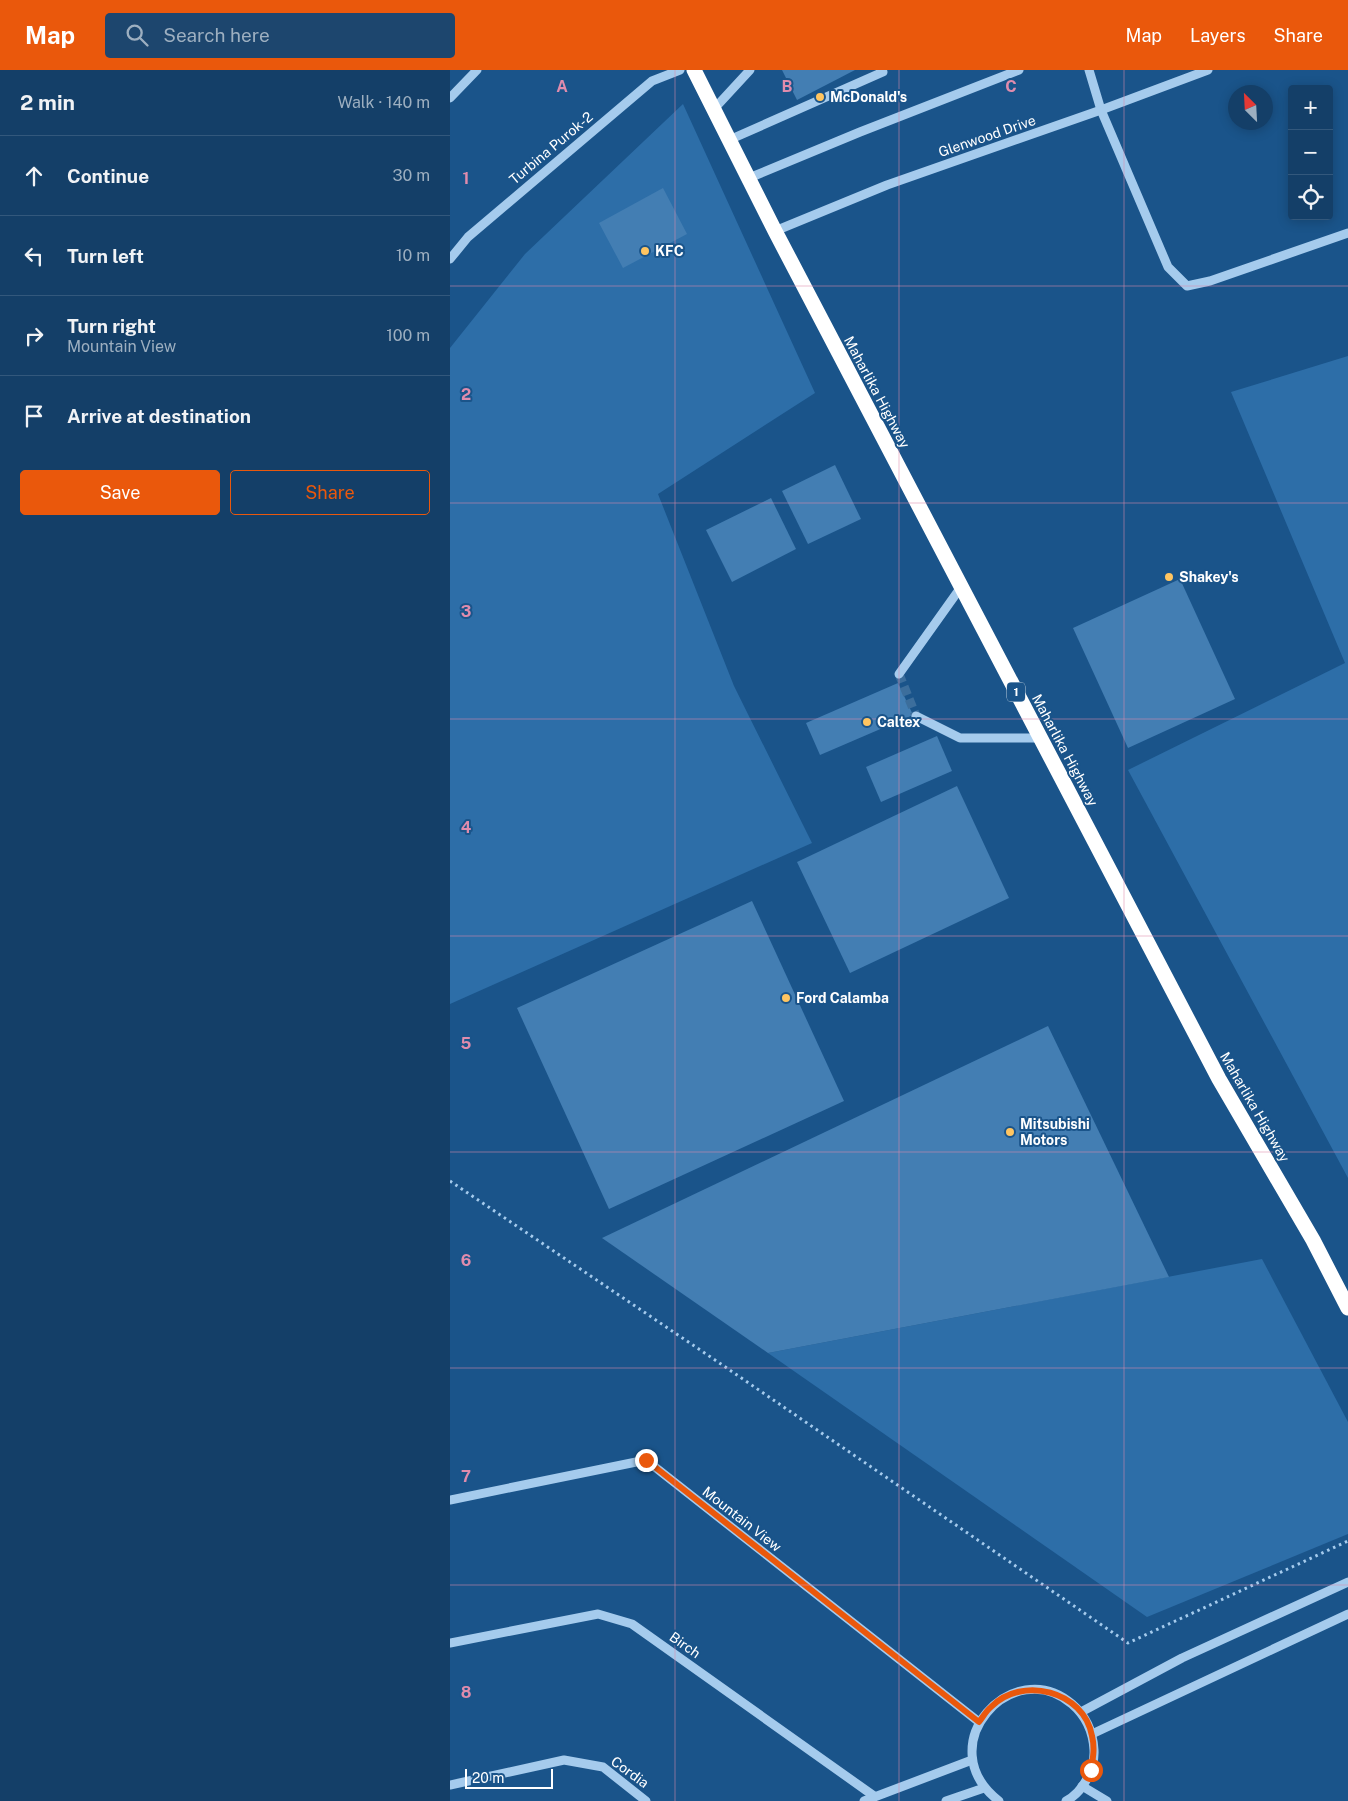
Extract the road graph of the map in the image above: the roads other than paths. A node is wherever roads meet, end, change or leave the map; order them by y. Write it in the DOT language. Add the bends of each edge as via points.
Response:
graph roads {
  1 [pos="477,70"];
  2 [pos="680,70"];
  3 [pos="694,70"];
  4 [pos="750,70"];
  5 [pos="882,70"];
  6 [pos="1019,70"];
  7 [pos="1089,70"];
  8 [pos="1208,70"];
  9 [pos="450,98"];
  10 [pos="714,109"];
  11 [pos="1102,110"];
  12 [pos="730,140"];
  13 [pos="748,178"];
  14 [pos="775,231"];
  15 [pos="1348,233"];
  16 [pos="450,259"];
  17 [pos="960,587"];
  18 [pos="899,674"];
  19 [pos="916,716"];
  20 [pos="1040,738"];
  21 [pos="1348,1308"];
  22 [pos="450,1500"];
  23 [pos="1348,1582"];
  24 [pos="1348,1614"];
  25 [pos="450,1643"];
  26 [pos="1081,1712"];
  27 [pos="979,1722"];
  28 [pos="1092,1734"];
  29 [pos="972,1760"];
  30 [pos="450,1785"];
  31 [pos="1082,1786"];
  32 [pos="984,1788"];
  33 [pos="874,1796"];
  34 [pos="646,1801"];
  35 [pos="864,1801"];
  36 [pos="946,1801"];
  37 [pos="1000,1801"];
  38 [pos="1066,1801"];
  39 [pos="1108,1801"];
  1 -- 9 [label="street"];
  2 -- 16 [label="street, Turbina Purok-2" via="652,82 468,237"];
  3 -- 10 [label="highway, Maharlika Highway / 1"];
  4 -- 10 [label="street"];
  5 -- 12 [label="street"];
  6 -- 13 [label="street"];
  7 -- 11 [label="street"];
  8 -- 11 [label="street, Glenwood Drive"];
  10 -- 12 [label="highway, Maharlika Highway / 1"];
  11 -- 14 [label="street, Glenwood Drive" via="887,185"];
  11 -- 15 [label="street" via="1168,268 1187,286"];
  12 -- 13 [label="highway, Maharlika Highway / 1"];
  13 -- 14 [label="highway, Maharlika Highway / 1"];
  14 -- 17 [label="highway, Maharlika Highway / 1"];
  17 -- 18 [label="street"];
  17 -- 20 [label="highway, Maharlika Highway / 1"];
  19 -- 20 [label="street" via="960,738"];
  20 -- 21 [label="highway, Maharlika Highway / 1" via="1219,1079 1313,1240"];
  22 -- 27 [label="street, Mountain View" via="646,1460"];
  23 -- 26 [label="street" via="1182,1658"];
  24 -- 28 [label="street"];
  25 -- 33 [label="street, Birch" via="598,1614 632,1624"];
  26 -- 27 [label="street" via="1066,1698 1047,1691 1027,1690 1008,1695 991,1706"];
  26 -- 28 [label="street"];
  27 -- 29 [label="street" via="973,1740"];
  28 -- 31 [label="street" via="1091,1770"];
  29 -- 32 [label="street"];
  29 -- 33 [label="street"];
  30 -- 34 [label="street, Cordia" via="564,1760 603,1767"];
  31 -- 38 [label="street"];
  31 -- 39 [label="street"];
  32 -- 36 [label="street"];
  32 -- 37 [label="street"];
  33 -- 35 [label="street"];
}
